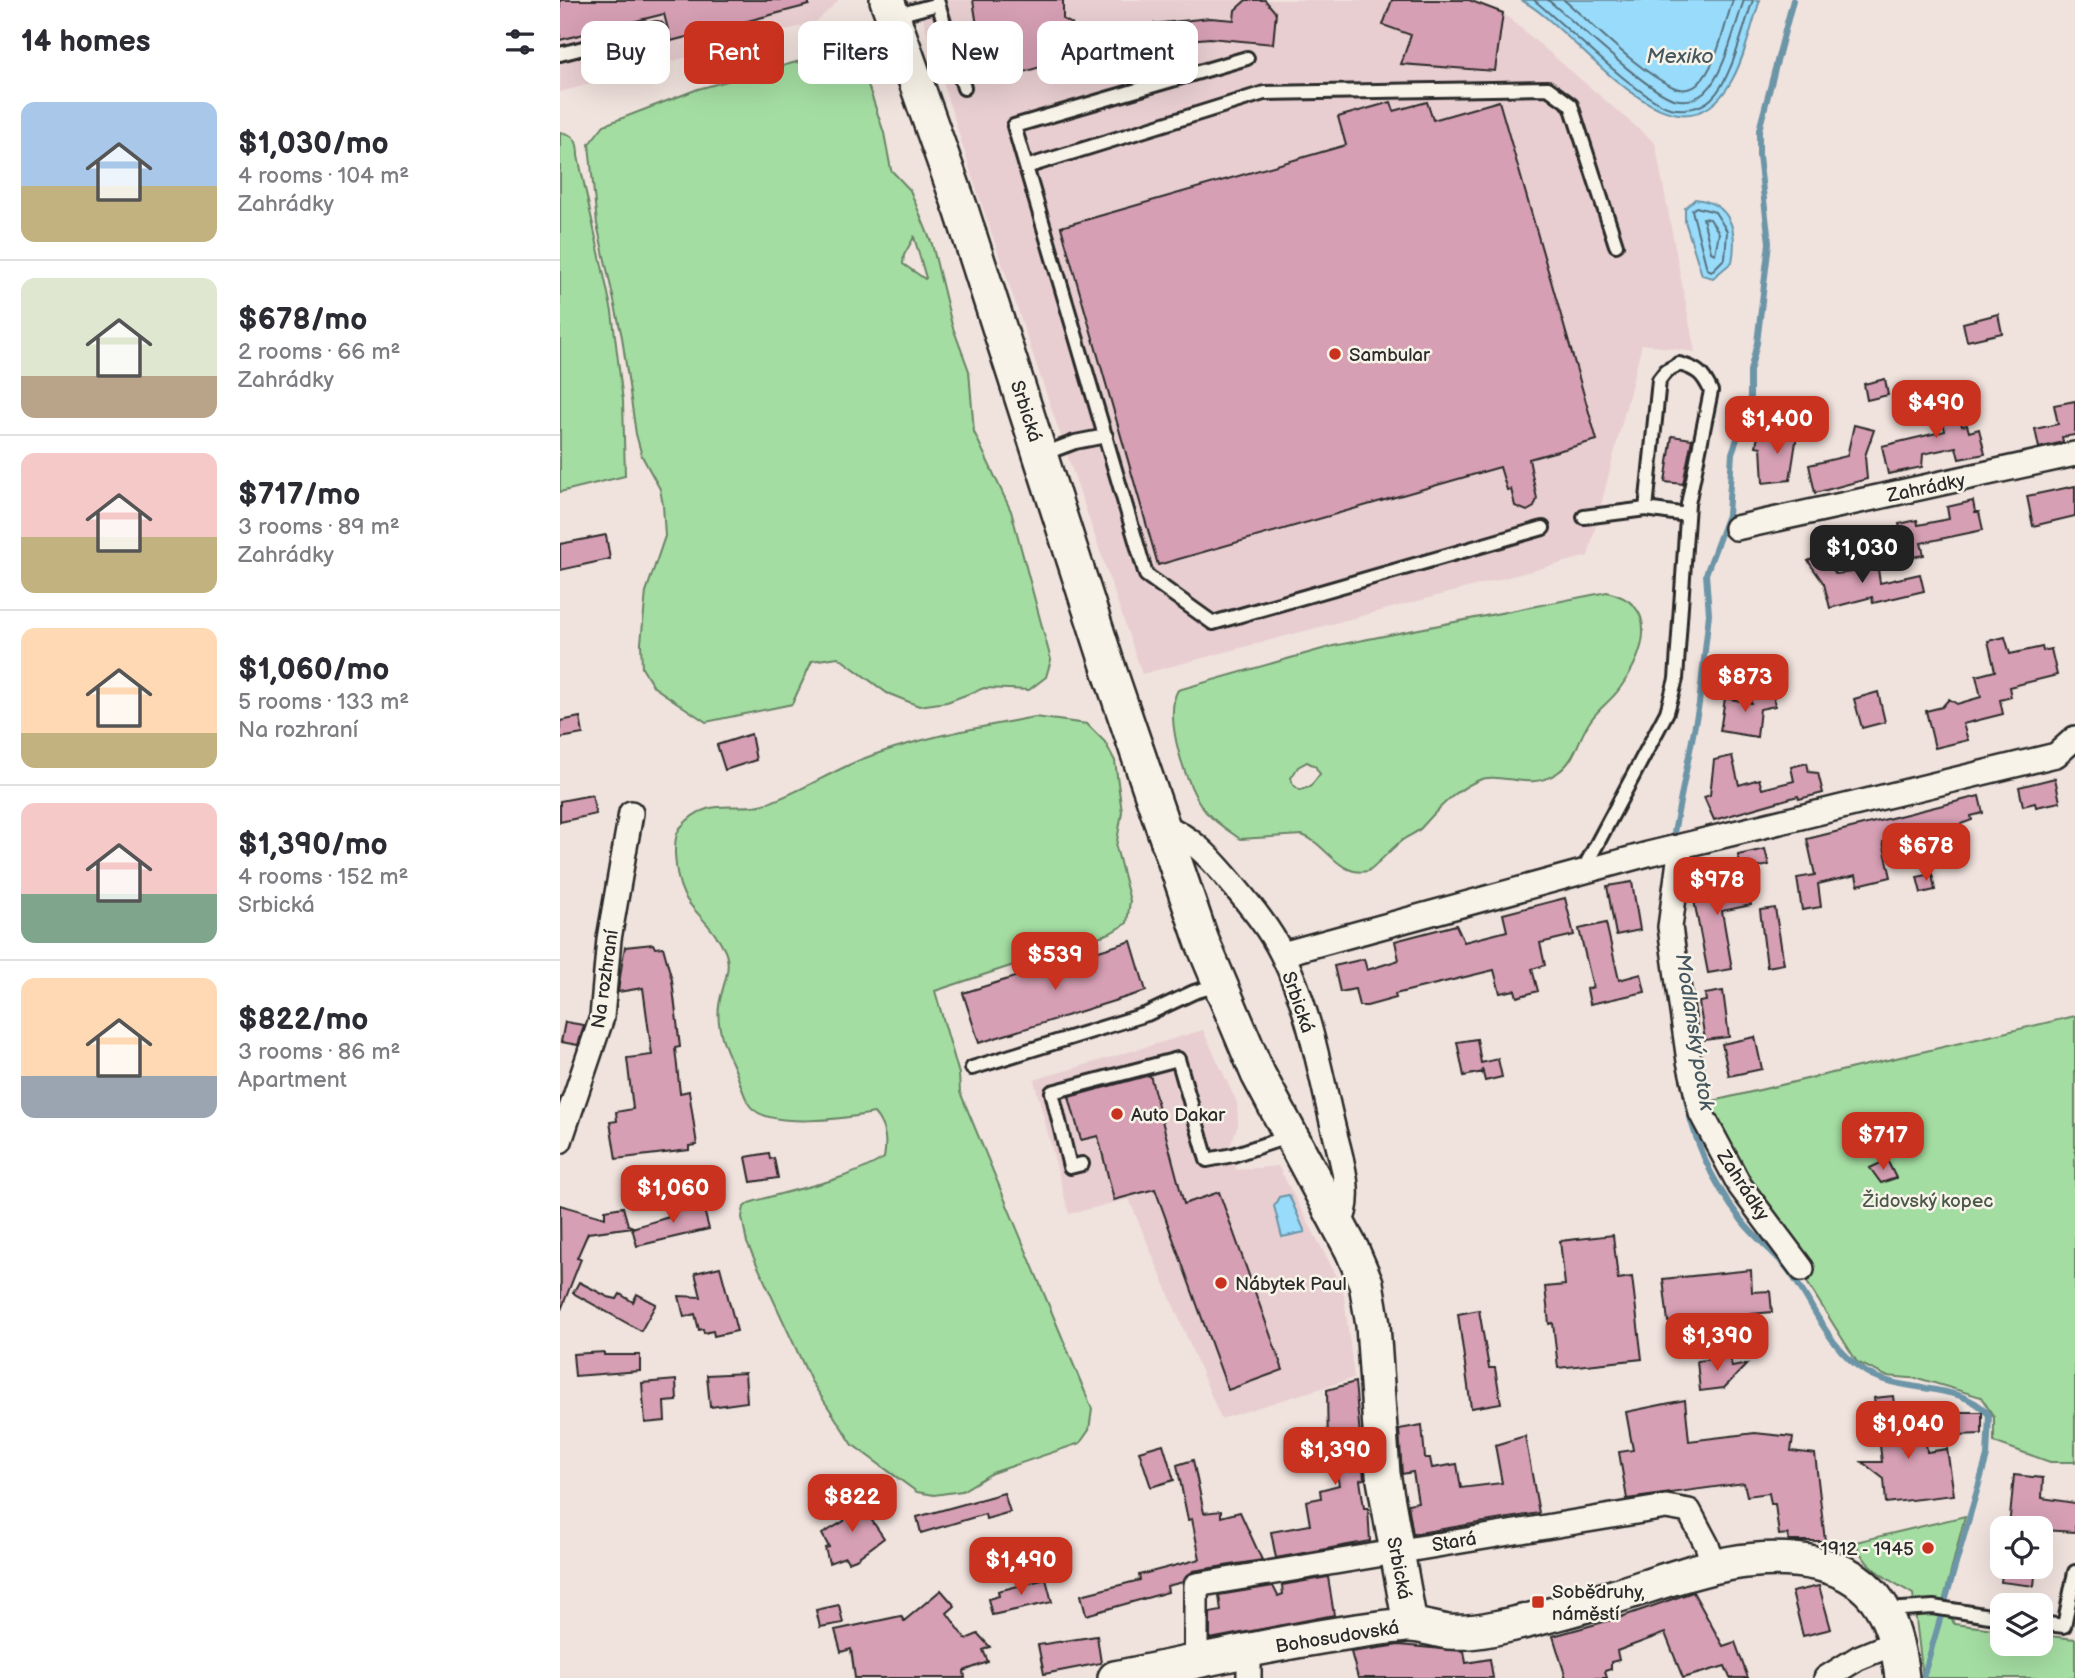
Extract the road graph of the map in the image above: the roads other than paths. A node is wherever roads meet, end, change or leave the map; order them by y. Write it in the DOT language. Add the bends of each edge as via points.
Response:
graph roads {
  1 [pos="937,2"];
  2 [pos="890,8"];
  3 [pos="581,49"];
  4 [pos="560,54"];
  5 [pos="1247,58"];
  6 [pos="964,88"];
  7 [pos="1026,166"];
  8 [pos="1616,245"];
  9 [pos="1106,436"];
  10 [pos="1042,454"];
  11 [pos="2075,454"];
  12 [pos="1646,509"];
  13 [pos="1687,515"];
  14 [pos="1584,517"];
  15 [pos="1543,528"];
  16 [pos="1736,528"];
  17 [pos="2075,738"];
  18 [pos="631,813"];
  19 [pos="1160,824"];
  20 [pos="1681,846"];
  21 [pos="1582,873"];
  22 [pos="1282,954"];
  23 [pos="1219,985"];
  24 [pos="972,1068"];
  25 [pos="1291,1136"];
  26 [pos="560,1141"];
  27 [pos="1082,1164"];
  28 [pos="1339,1225"];
  29 [pos="1802,1269"];
  30 [pos="1397,1551"];
  31 [pos="1713,1565"];
  32 [pos="2075,1572"];
  33 [pos="1886,1610"];
  34 [pos="1990,1616"];
  35 [pos="1410,1624"];
  36 [pos="2053,1625"];
  37 [pos="1897,1642"];
  38 [pos="1196,1662"];
  39 [pos="1249,1665"];
  40 [pos="1115,1678"];
  41 [pos="1826,1678"];
  42 [pos="1902,1678"];
  1 -- 2 [label="lane"];
  1 -- 6 [label="lane"];
  2 -- 10 [label="street, Srbická"];
  3 -- 4 [label="lane"];
  5 -- 7 [label="lane" via="1014,126"];
  7 -- 8 [label="lane" via="1264,93 1548,88 1571,105"];
  7 -- 9 [label="lane"];
  9 -- 10 [label="lane"];
  9 -- 15 [label="lane" via="1146,575 1213,623"];
  10 -- 19 [label="street, Srbická"];
  11 -- 16 [label="street, Zahrádky"];
  12 -- 13 [label="lane"];
  12 -- 13 [label="lane" via="1659,380 1679,364 1703,374 1711,391"];
  12 -- 14 [label="lane"];
  13 -- 21 [label="lane" via="1676,678 1667,712"];
  17 -- 20 [label="street" via="2056,755"];
  18 -- 26 [label="street, Na rozhraní" via="609,939 602,1017"];
  19 -- 22 [label="street, Srbická" via="1185,835 1215,863 1250,904"];
  19 -- 23 [label="street, Srbická"];
  20 -- 21 [label="street"];
  20 -- 29 [label="street, Zahrádky" via="1670,927 1701,1113 1740,1186"];
  21 -- 22 [label="street"];
  22 -- 28 [label="street, Srbická" via="1320,1066 1343,1169 1347,1212"];
  23 -- 24 [label="lane" via="1147,1014"];
  23 -- 25 [label="street, Srbická"];
  25 -- 27 [label="lane" via="1208,1160 1178,1059 1052,1092 1070,1167"];
  25 -- 28 [label="street, Srbická"];
  28 -- 30 [label="street, Srbická" via="1361,1269 1370,1303 1378,1428"];
  30 -- 31 [label="street, Stará" via="1666,1507 1689,1511"];
  30 -- 35 [label="street, Srbická"];
  30 -- 38 [label="street, Stará" via="1196,1585"];
  31 -- 33 [label="street, Bohosudovská" via="1755,1558 1820,1564 1853,1578"];
  31 -- 35 [label="street, Bohosudovská" via="1492,1629 1449,1632"];
  32 -- 36 [label="lane" via="2064,1626"];
  33 -- 34 [label="lane" via="1933,1606"];
  33 -- 37 [label="street, Bohosudovská"];
  35 -- 39 [label="street, Bohosudovská"];
  37 -- 41 [label="street"];
  37 -- 42 [label="street, Bohosudovská"];
  38 -- 39 [label="street, Bohosudovská"];
  38 -- 40 [label="street, Bohosudovská"];
}
